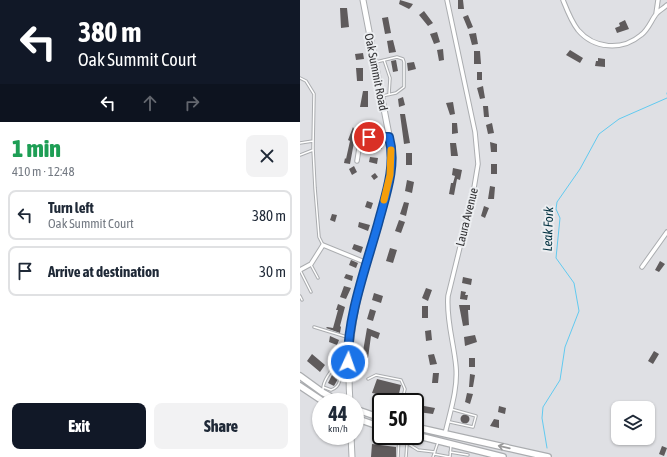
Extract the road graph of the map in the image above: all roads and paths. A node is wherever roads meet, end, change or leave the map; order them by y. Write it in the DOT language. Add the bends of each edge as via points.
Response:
graph roads {
  1 [pos="362,0"];
  2 [pos="563,0"];
  3 [pos="658,0"];
  4 [pos="446,1"];
  5 [pos="667,6"];
  6 [pos="656,14"];
  7 [pos="384,60"];
  8 [pos="375,62"];
  9 [pos="300,78"];
  10 [pos="389,94"];
  11 [pos="381,96"];
  12 [pos="389,137"];
  13 [pos="313,141"];
  14 [pos="300,143"];
  15 [pos="313,150"];
  16 [pos="300,155"];
  17 [pos="357,162"];
  18 [pos="667,232"];
  19 [pos="323,245"];
  20 [pos="368,263"];
  21 [pos="311,264"];
  22 [pos="642,267"];
  23 [pos="300,270"];
  24 [pos="318,278"];
  25 [pos="311,292"];
  26 [pos="300,296"];
  27 [pos="302,300"];
  28 [pos="314,327"];
  29 [pos="350,338"];
  30 [pos="348,362"];
  31 [pos="339,364"];
  32 [pos="300,376"];
  33 [pos="368,378"];
  34 [pos="300,386"];
  35 [pos="323,390"];
  36 [pos="327,393"];
  37 [pos="350,393"];
  38 [pos="404,393"];
  39 [pos="312,394"];
  40 [pos="451,409"];
  41 [pos="448,421"];
  42 [pos="424,429"];
  43 [pos="445,434"];
  44 [pos="424,437"];
  45 [pos="438,440"];
  46 [pos="487,443"];
  47 [pos="452,444"];
  48 [pos="351,445"];
  49 [pos="399,445"];
  50 [pos="407,445"];
  51 [pos="410,445"];
  52 [pos="469,448"];
  53 [pos="435,452"];
  54 [pos="450,452"];
  55 [pos="434,454"];
  56 [pos="484,455"];
  57 [pos="468,456"];
  58 [pos="352,457"];
  59 [pos="398,457"];
  60 [pos="406,457"];
  61 [pos="433,457"];
  62 [pos="450,457"];
  63 [pos="503,457"];
  64 [pos="548,457"];
  1 -- 8 [label="main road, Oak Summit Road"];
  2 -- 6 [label="street" via="578,30 589,40 603,45 621,46 635,40 645,32"];
  3 -- 6 [label="street"];
  4 -- 40 [label="street, Laura Avenue" via="475,132 478,164 474,194 448,296 449,323 456,367 456,385"];
  5 -- 6 [label="street"];
  7 -- 8 [label="lane"];
  7 -- 10 [label="lane" via="390,78"];
  7 -- 10 [label="lane" via="400,57 404,62 404,88"];
  8 -- 11 [label="main road, Oak Summit Road"];
  9 -- 13 [label="lane" via="314,94"];
  10 -- 11 [label="lane"];
  11 -- 12 [label="main road, Oak Summit Road"];
  12 -- 17 [label="street" via="364,138 360,142"];
  12 -- 20 [label="main road, Oak Summit Road" via="392,161 390,175"];
  13 -- 14 [label="lane"];
  13 -- 15 [label="lane"];
  15 -- 16 [label="lane"];
  15 -- 19 [label="lane" via="319,236"];
  18 -- 22 [label="street"];
  19 -- 20 [label="street"];
  19 -- 21 [label="street"];
  20 -- 29 [label="main road, Oak Summit Road"];
  21 -- 23 [label="street"];
  21 -- 24 [label="lane"];
  23 -- 25 [label="lane"];
  26 -- 27 [label="lane"];
  28 -- 29 [label="lane"];
  29 -- 30 [label="main road, Oak Summit Road"];
  30 -- 31 [label="lane"];
  30 -- 37 [label="main road, Oak Summit Road"];
  31 -- 35 [label="lane" via="327,378"];
  31 -- 35 [label="lane" via="338,386 331,390"];
  32 -- 35 [label="main road"];
  33 -- 38 [label="lane" via="376,375 401,380"];
  34 -- 39 [label="main road"];
  35 -- 36 [label="main road"];
  40 -- 41 [label="street, Laura Avenue"];
  40 -- 41 [label="lane" via="476,416 474,427"];
  41 -- 43 [label="street, Laura Avenue"];
  42 -- 43 [label="main road"];
  43 -- 46 [label="main road"];
  44 -- 45 [label="main road"];
  45 -- 47 [label="main road"];
  45 -- 53 [label="lane"];
  46 -- 56 [label="lane"];
  46 -- 56 [label="lane"];
  64 -- 46 [label="main road, one-way"];
  47 -- 52 [label="main road"];
  47 -- 54 [label="lane"];
  48 -- 58 [label="main road"];
  49 -- 59 [label="lane"];
  50 -- 60 [label="lane"];
  51 -- 53 [label="lane" via="418,450"];
  52 -- 56 [label="main road"];
  52 -- 57 [label="lane"];
  53 -- 55 [label="lane"];
  54 -- 57 [label="lane"];
  54 -- 62 [label="lane"];
  55 -- 61 [label="lane"];
  55 -- 62 [label="lane"];
  56 -- 63 [label="main road"];
}
